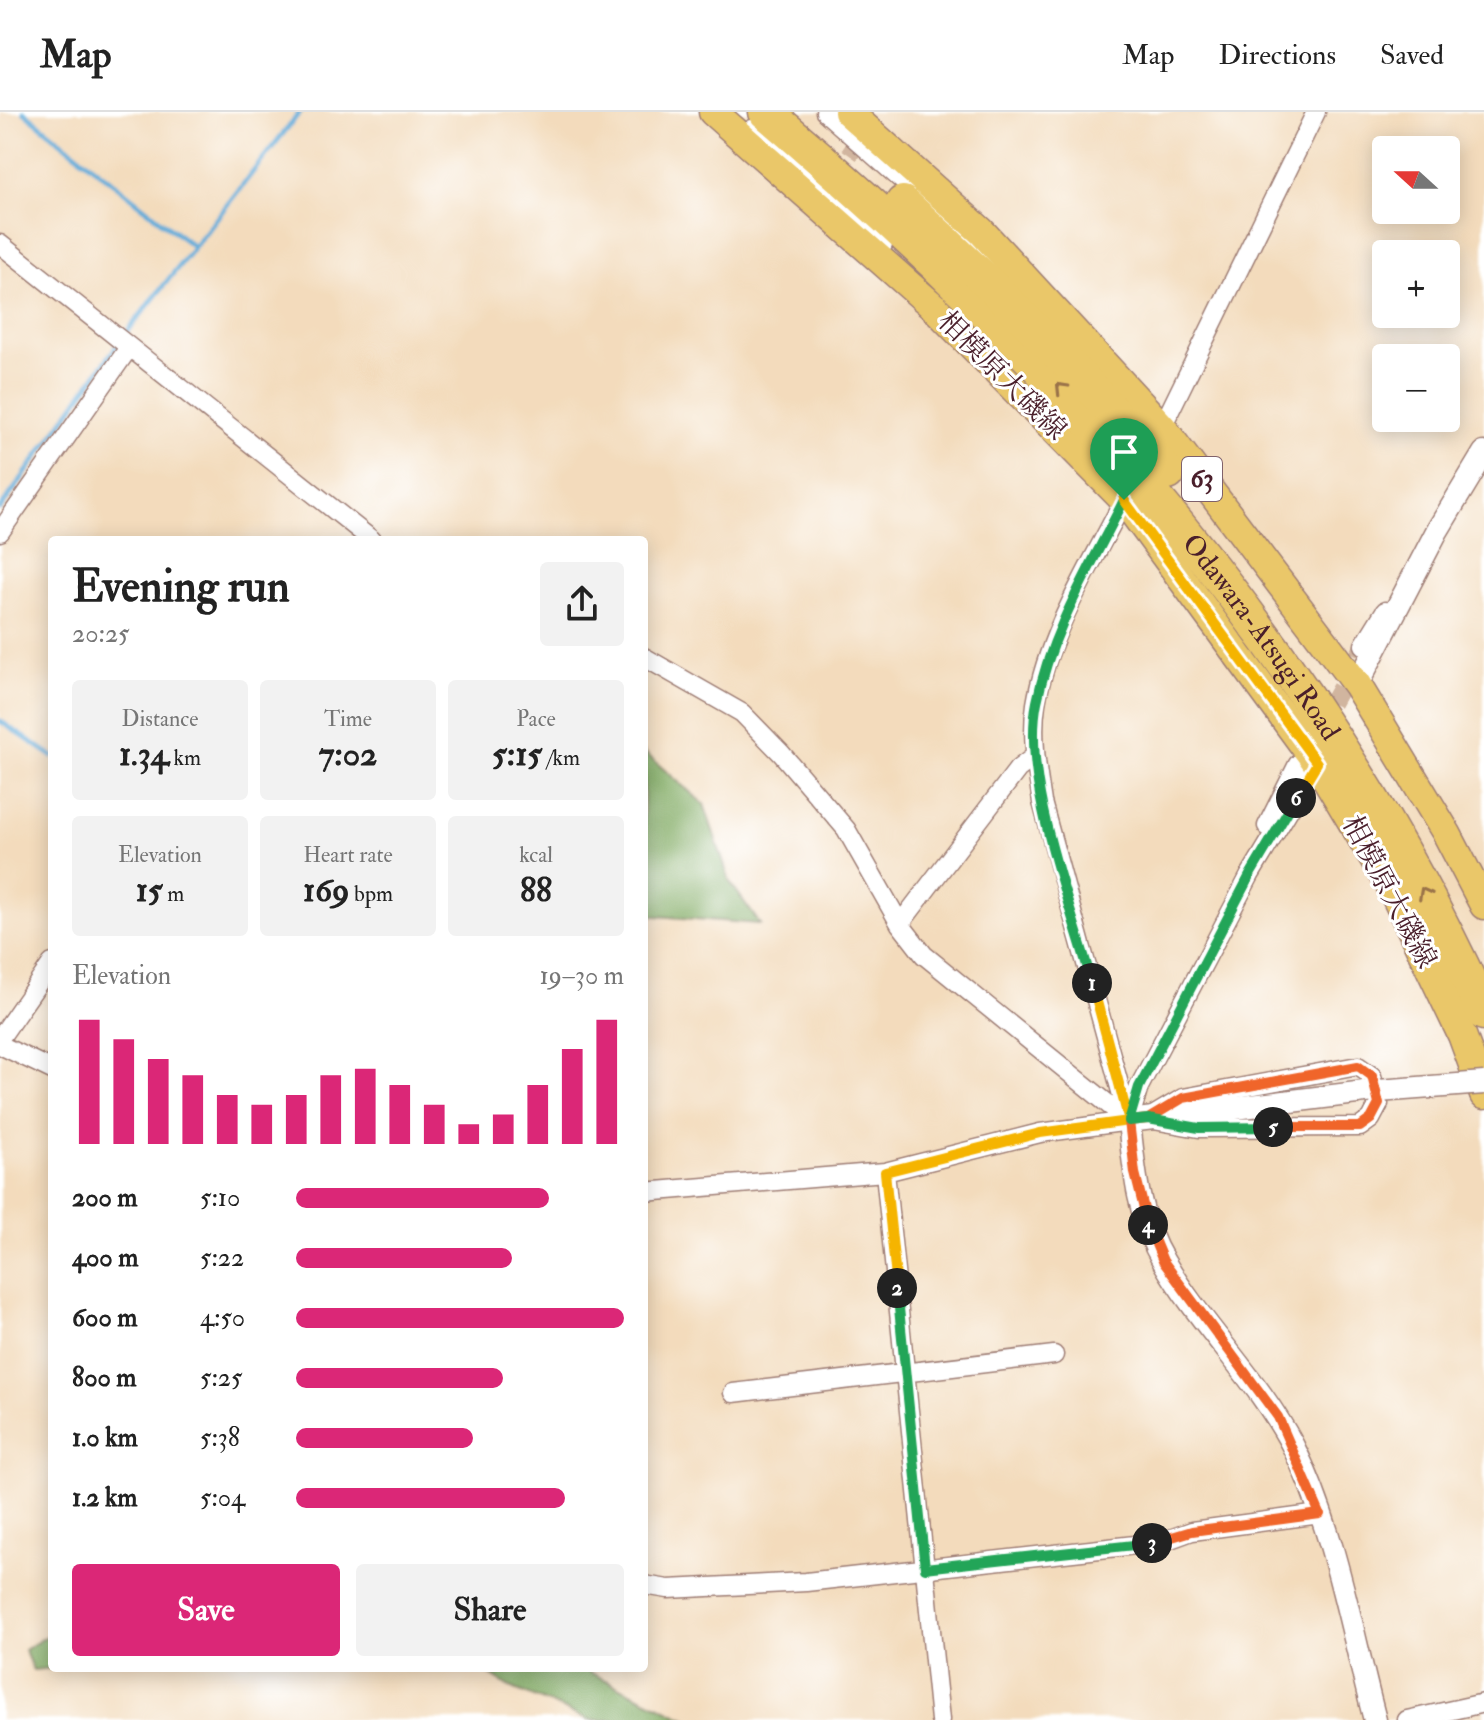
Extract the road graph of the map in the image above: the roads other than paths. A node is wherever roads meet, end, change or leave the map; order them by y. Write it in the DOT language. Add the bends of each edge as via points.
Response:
graph roads {
  1 [pos="713,112"];
  2 [pos="732,112"];
  3 [pos="766,112"];
  4 [pos="801,112"];
  5 [pos="825,112"];
  6 [pos="848,112"];
  7 [pos="1316,112"];
  8 [pos="0,244"];
  9 [pos="1026,280"];
  10 [pos="128,349"];
  11 [pos="997,371"];
  12 [pos="1162,427"];
  13 [pos="1484,453"];
  14 [pos="1124,500"];
  15 [pos="1437,531"];
  16 [pos="0,532"];
  17 [pos="348,532"];
  18 [pos="1364,645"];
  19 [pos="648,659"];
  20 [pos="1357,685"];
  21 [pos="1035,756"];
  22 [pos="1308,764"];
  23 [pos="1484,905"];
  24 [pos="900,924"];
  25 [pos="1484,958"];
  26 [pos="48,969"];
  27 [pos="1484,1013"];
  28 [pos="0,1038"];
  29 [pos="0,1045"];
  30 [pos="48,1068"];
  31 [pos="1484,1083"];
  32 [pos="1484,1095"];
  33 [pos="1139,1120"];
  34 [pos="885,1172"];
  35 [pos="648,1192"];
  36 [pos="1054,1355"];
  37 [pos="905,1370"];
  38 [pos="733,1393"];
  39 [pos="1320,1514"];
  40 [pos="925,1568"];
  41 [pos="648,1586"];
  42 [pos="1484,1703"];
  43 [pos="940,1720"];
  44 [pos="1375,1720"];
  45 [pos="1407,1720"];
  1 -- 11 [label="main road, 相模原大磯線" via="935,308"];
  2 -- 11 [label="street" via="826,190 989,347"];
  27 -- 3 [label="highway, Odawara-Atsugi Road, one-way" via="1404,854 1331,732 1252,615 1159,497 952,280"];
  4 -- 25 [label="highway, Odawara-Atsugi Road" via="970,263 1082,375 1175,481 1270,601 1346,712 1424,842"];
  5 -- 9 [label="street" via="1005,272"];
  6 -- 9 [label="main road, 63" via="981,231"];
  7 -- 12 [label="street"];
  8 -- 10 [label="street"];
  9 -- 12 [label="main road, 63"];
  10 -- 16 [label="street"];
  10 -- 17 [label="street"];
  11 -- 14 [label="main road, 相模原大磯線"];
  12 -- 20 [label="main road, 63"];
  13 -- 15 [label="street"];
  14 -- 21 [label="street" via="1050,653 1036,705"];
  14 -- 22 [label="main road, 相模原大磯線"];
  15 -- 18 [label="street"];
  15 -- 20 [label="street"];
  19 -- 24 [label="street" via="742,713 781,753 846,829"];
  20 -- 23 [label="main road, 63"];
  21 -- 24 [label="street" via="1018,769"];
  21 -- 33 [label="street" via="1042,802"];
  22 -- 32 [label="main road, 相模原大磯線" via="1391,887 1462,1035"];
  22 -- 33 [label="street" via="1139,1087"];
  24 -- 33 [label="street" via="924,955"];
  26 -- 28 [label="street"];
  29 -- 30 [label="street"];
  31 -- 33 [label="street, bridge"];
  33 -- 33 [label="street" via="1183,1098 1358,1066 1372,1076 1379,1104 1360,1127 1199,1128"];
  33 -- 34 [label="street" via="1040,1133"];
  33 -- 39 [label="street" via="1142,1210 1163,1261 1278,1417"];
  34 -- 35 [label="street"];
  34 -- 37 [label="street"];
  36 -- 37 [label="street"];
  37 -- 38 [label="street"];
  37 -- 40 [label="street"];
  39 -- 40 [label="street" via="1192,1531 1162,1542"];
  39 -- 44 [label="street"];
  40 -- 41 [label="street" via="806,1582"];
  40 -- 43 [label="street"];
  42 -- 45 [label="street"];
}
